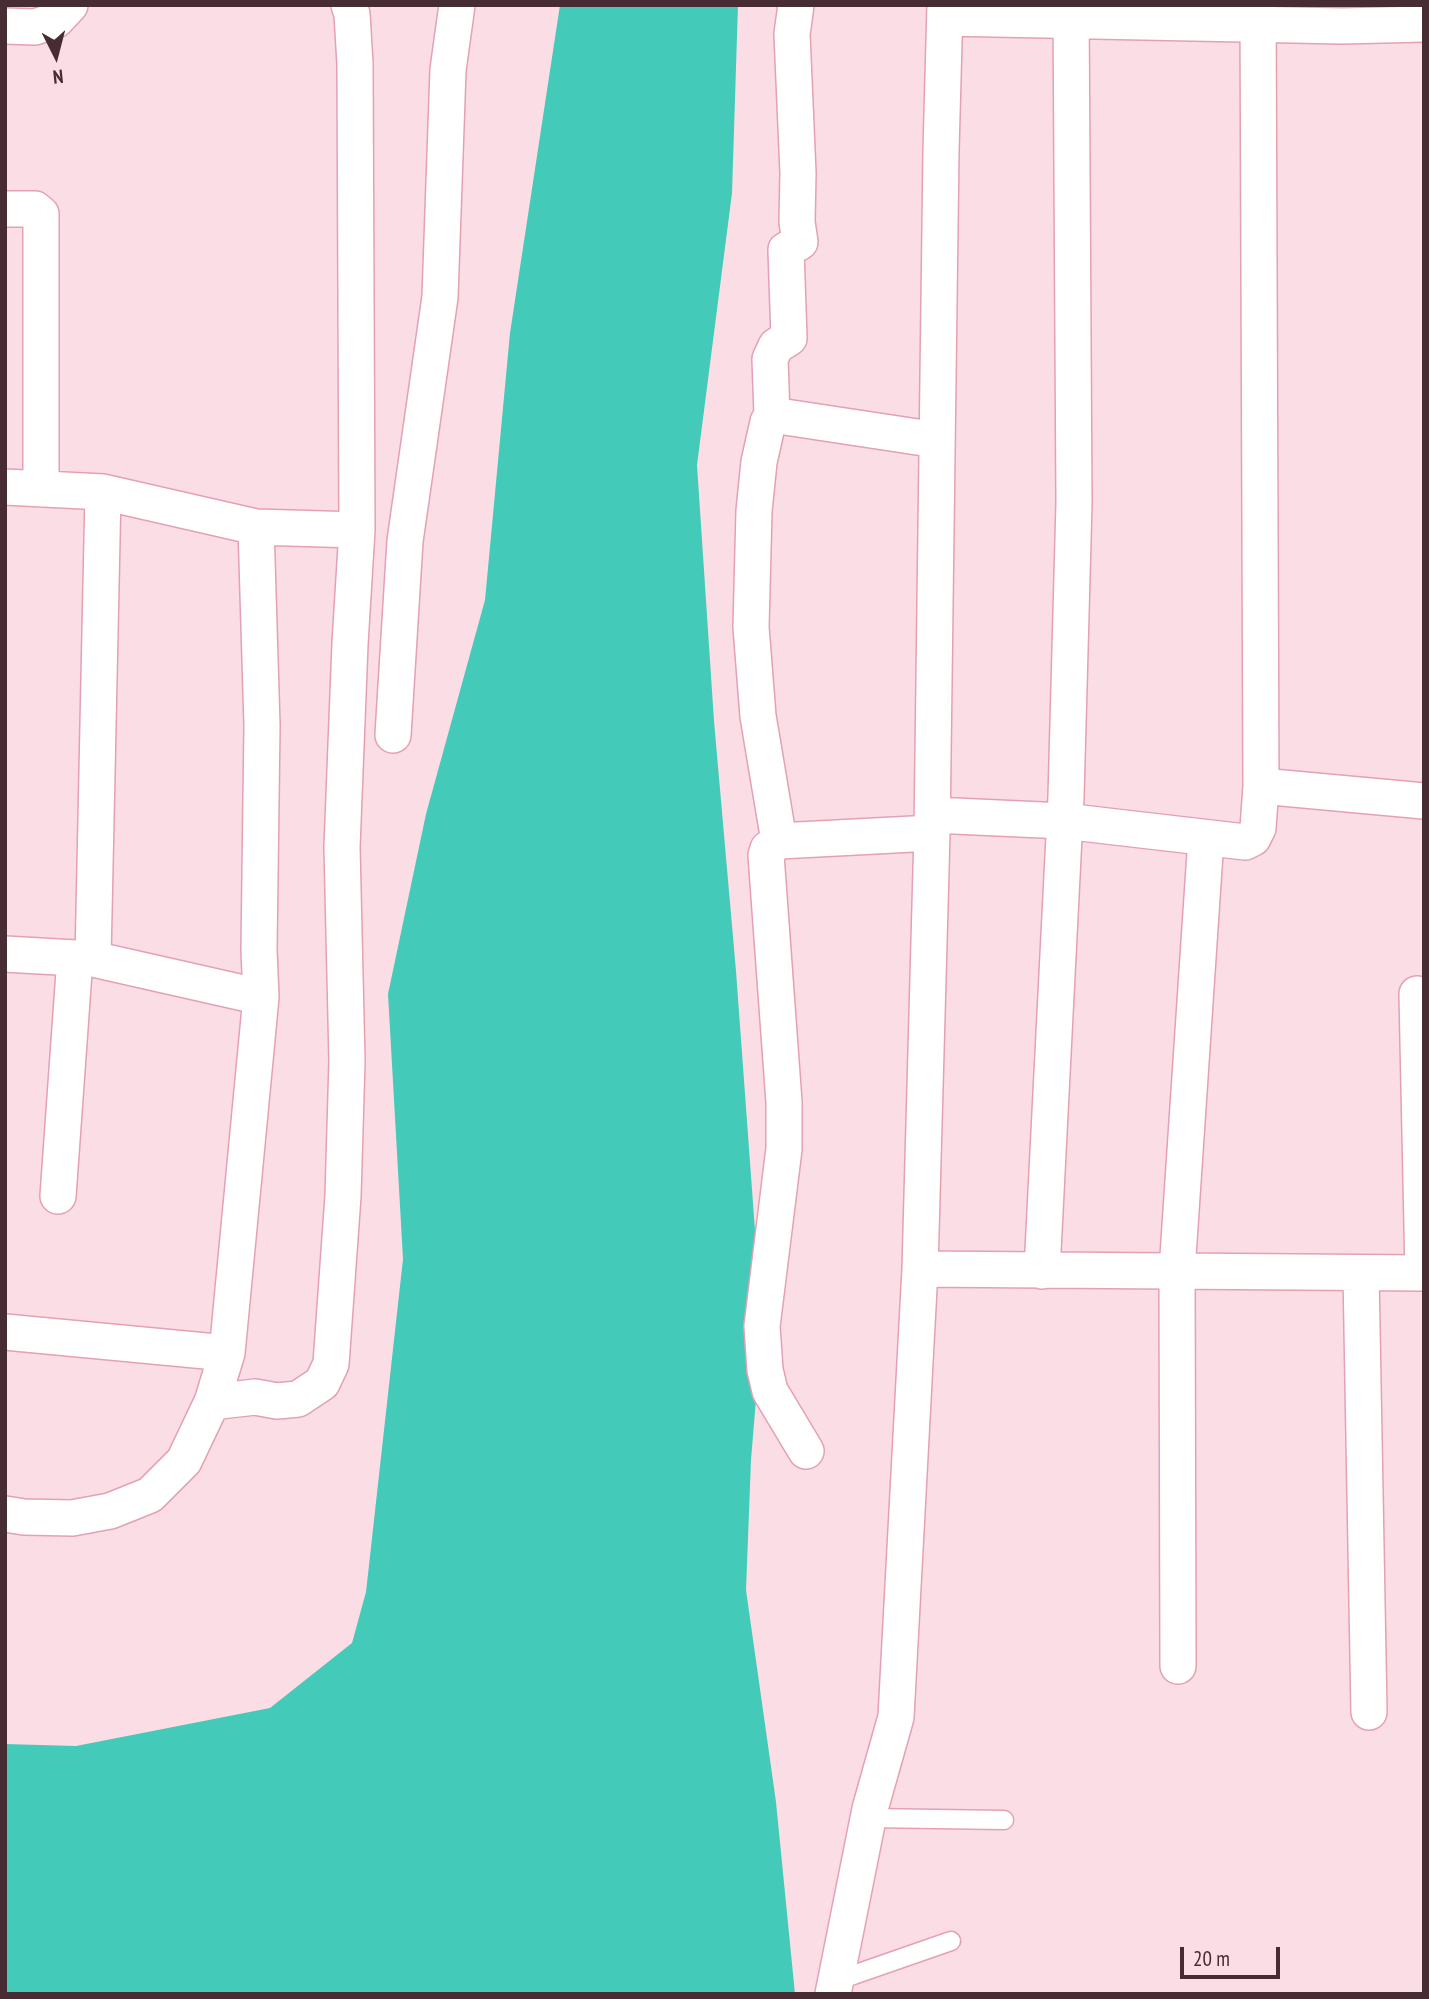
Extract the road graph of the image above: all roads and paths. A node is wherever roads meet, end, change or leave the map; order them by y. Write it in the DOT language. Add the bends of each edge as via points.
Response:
graph roads {
  1 [pos="70,5"];
  2 [pos="349,5"];
  3 [pos="457,5"];
  4 [pos="796,5"];
  5 [pos="945,12"];
  6 [pos="1071,13"];
  7 [pos="1259,15"];
  8 [pos="1424,24"];
  9 [pos="5,26"];
  10 [pos="5,209"];
  11 [pos="772,415"];
  12 [pos="937,440"];
  13 [pos="5,487"];
  14 [pos="41,489"];
  15 [pos="103,492"];
  16 [pos="256,527"];
  17 [pos="357,530"];
  18 [pos="393,735"];
  19 [pos="1261,786"];
  20 [pos="1424,801"];
  21 [pos="1064,821"];
  22 [pos="932,824"];
  23 [pos="1206,838"];
  24 [pos="779,841"];
  25 [pos="5,954"];
  26 [pos="84,959"];
  27 [pos="1417,994"];
  28 [pos="261,998"];
  29 [pos="58,1196"];
  30 [pos="920,1269"];
  31 [pos="1042,1270"];
  32 [pos="1177,1271"];
  33 [pos="1361,1273"];
  34 [pos="1423,1273"];
  35 [pos="5,1332"];
  36 [pos="227,1353"];
  37 [pos="212,1402"];
  38 [pos="806,1451"];
  39 [pos="5,1514"];
  40 [pos="1178,1666"];
  41 [pos="1369,1712"];
  42 [pos="868,1818"];
  43 [pos="1004,1821"];
  44 [pos="951,1941"];
  45 [pos="835,1987"];
  1 -- 9 [label="street" via="56,20 35,27"];
  2 -- 17 [label="street" via="355,64"];
  3 -- 18 [label="street" via="448,69 440,297 405,541"];
  4 -- 11 [label="street" via="792,34 800,242 786,250 789,338 776,346 771,359"];
  5 -- 6 [label="street"];
  5 -- 12 [label="street"];
  6 -- 7 [label="street"];
  6 -- 21 [label="street" via="1074,503"];
  7 -- 8 [label="street"];
  7 -- 19 [label="street"];
  10 -- 14 [label="street" via="35,209 41,214"];
  11 -- 12 [label="street"];
  11 -- 24 [label="street" via="759,462 754,511 751,627 758,716"];
  12 -- 22 [label="street"];
  13 -- 14 [label="street"];
  14 -- 15 [label="street"];
  15 -- 16 [label="street"];
  15 -- 26 [label="street"];
  16 -- 17 [label="street"];
  16 -- 28 [label="street" via="262,726"];
  17 -- 37 [label="street" via="342,847 347,1060 343,1196 331,1364 322,1383 298,1399"];
  19 -- 20 [label="street"];
  19 -- 23 [label="street" via="1253,838 1245,842"];
  21 -- 22 [label="street"];
  21 -- 23 [label="street"];
  21 -- 31 [label="street"];
  22 -- 24 [label="street"];
  22 -- 30 [label="street"];
  23 -- 32 [label="street"];
  24 -- 38 [label="street" via="766,855 784,1149 762,1326 770,1391"];
  25 -- 26 [label="street"];
  26 -- 28 [label="street"];
  26 -- 29 [label="street"];
  27 -- 34 [label="street"];
  28 -- 36 [label="street"];
  30 -- 31 [label="street"];
  30 -- 42 [label="street" via="897,1717"];
  31 -- 32 [label="street"];
  32 -- 33 [label="street"];
  32 -- 40 [label="street"];
  33 -- 34 [label="street"];
  33 -- 41 [label="street"];
  35 -- 36 [label="street"];
  36 -- 37 [label="street"];
  37 -- 39 [label="street" via="184,1461 150,1495 110,1511 72,1518"];
  42 -- 43 [label="lane"];
  42 -- 45 [label="street"];
  44 -- 45 [label="lane"];
}
